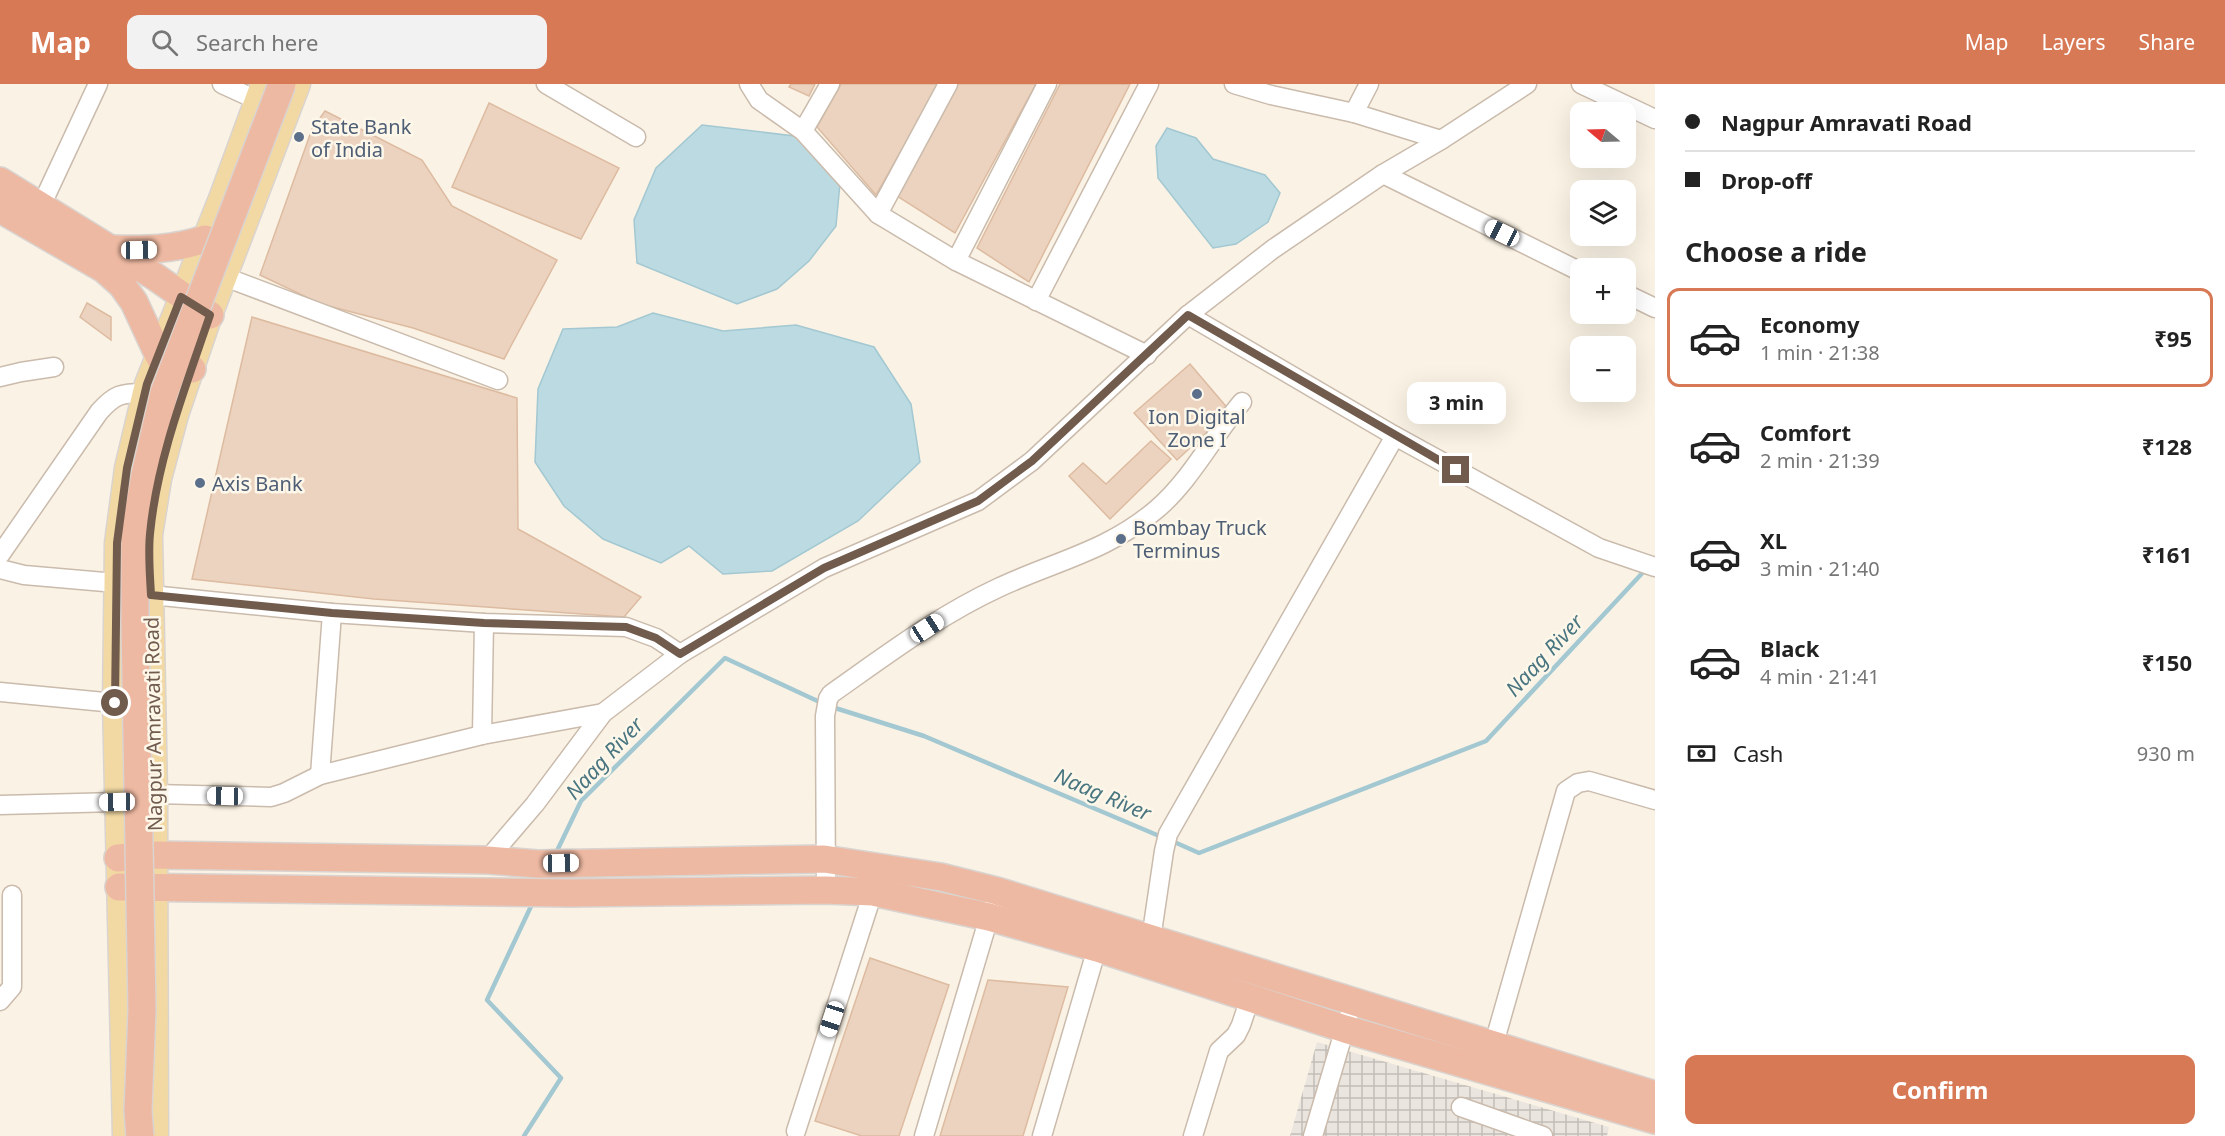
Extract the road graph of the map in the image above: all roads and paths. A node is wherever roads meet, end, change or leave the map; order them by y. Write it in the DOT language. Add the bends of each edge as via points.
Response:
graph roads {
  1 [pos="98,84"];
  2 [pos="222,84"];
  3 [pos="282,84"];
  4 [pos="298,84"];
  5 [pos="546,84"];
  6 [pos="749,84"];
  7 [pos="830,84"];
  8 [pos="948,84"];
  9 [pos="1047,84"];
  10 [pos="1149,84"];
  11 [pos="1234,84"];
  12 [pos="1369,84"];
  13 [pos="1527,84"];
  14 [pos="1581,84"];
  15 [pos="1274,90"];
  16 [pos="260,92"];
  17 [pos="1354,113"];
  18 [pos="1655,119"];
  19 [pos="803,131"];
  20 [pos="636,137"];
  21 [pos="1441,140"];
  22 [pos="1383,174"];
  23 [pos="0,181"];
  24 [pos="41,206"];
  25 [pos="0,209"];
  26 [pos="878,214"];
  27 [pos="205,239"];
  28 [pos="109,249"];
  29 [pos="956,261"];
  30 [pos="1570,267"];
  31 [pos="225,277"];
  32 [pos="181,297"];
  33 [pos="1636,299"];
  34 [pos="1036,301"];
  35 [pos="1655,308"];
  36 [pos="210,315"];
  37 [pos="1188,315"];
  38 [pos="1147,355"];
  39 [pos="159,356"];
  40 [pos="54,367"];
  41 [pos="192,369"];
  42 [pos="0,377"];
  43 [pos="498,380"];
  44 [pos="145,393"];
  45 [pos="1242,402"];
  46 [pos="1395,436"];
  47 [pos="0,555"];
  48 [pos="1655,567"];
  49 [pos="0,569"];
  50 [pos="116,583"];
  51 [pos="151,595"];
  52 [pos="332,613"];
  53 [pos="484,623"];
  54 [pos="680,654"];
  55 [pos="0,692"];
  56 [pos="115,703"];
  57 [pos="603,713"];
  58 [pos="482,735"];
  59 [pos="320,775"];
  60 [pos="155,794"];
  61 [pos="1655,800"];
  62 [pos="117,802"];
  63 [pos="0,805"];
  64 [pos="154,855"];
  65 [pos="118,858"];
  66 [pos="824,859"];
  67 [pos="487,860"];
  68 [pos="119,887"];
  69 [pos="154,888"];
  70 [pos="826,890"];
  71 [pos="997,891"];
  72 [pos="873,892"];
  73 [pos="12,895"];
  74 [pos="989,917"];
  75 [pos="1151,939"];
  76 [pos="1097,948"];
  77 [pos="1250,998"];
  78 [pos="0,1001"];
  79 [pos="1353,1002"];
  80 [pos="1345,1029"];
  81 [pos="1489,1058"];
  82 [pos="1655,1095"];
  83 [pos="1461,1107"];
  84 [pos="1655,1120"];
  85 [pos="1655,1126"];
  86 [pos="796,1131"];
  87 [pos="126,1136"];
  88 [pos="140,1136"];
  89 [pos="156,1136"];
  90 [pos="924,1136"];
  91 [pos="1042,1136"];
  92 [pos="1193,1136"];
  93 [pos="1313,1136"];
  94 [pos="1543,1136"];
  95 [pos="1652,1136"];
  1 -- 24 [label="street"];
  2 -- 16 [label="street"];
  3 -- 88 [label="highway, bridge" via="164,393 135,532 142,1010"];
  4 -- 31 [label="main road, Nagpur Amravati Road"];
  5 -- 20 [label="street"];
  6 -- 19 [label="street" via="759,99"];
  7 -- 19 [label="street"];
  8 -- 26 [label="street"];
  9 -- 29 [label="street"];
  10 -- 34 [label="street"];
  11 -- 15 [label="street"];
  12 -- 17 [label="street"];
  13 -- 21 [label="street"];
  14 -- 18 [label="street"];
  15 -- 17 [label="street"];
  16 -- 27 [label="main road, Nagpur Amravati Road"];
  17 -- 21 [label="street"];
  19 -- 26 [label="street"];
  21 -- 22 [label="street"];
  22 -- 30 [label="street"];
  22 -- 37 [label="street" via="1273,249"];
  23 -- 24 [label="highway"];
  24 -- 28 [label="highway"];
  25 -- 39 [label="highway" via="104,269 122,285"];
  26 -- 29 [label="street"];
  27 -- 28 [label="highway" via="165,249"];
  27 -- 32 [label="main road, Nagpur Amravati Road"];
  28 -- 32 [label="highway"];
  29 -- 34 [label="street"];
  31 -- 36 [label="main road, Nagpur Amravati Road"];
  31 -- 43 [label="street"];
  32 -- 36 [label="highway"];
  32 -- 39 [label="main road, Nagpur Amravati Road"];
  33 -- 35 [label="street"];
  34 -- 38 [label="street"];
  36 -- 41 [label="main road, Nagpur Amravati Road"];
  37 -- 38 [label="street"];
  37 -- 46 [label="street"];
  38 -- 54 [label="street" via="1032,461 978,501 824,568"];
  39 -- 41 [label="highway"];
  39 -- 44 [label="main road, Nagpur Amravati Road"];
  40 -- 42 [label="street"];
  41 -- 51 [label="main road, Nagpur Amravati Road" via="159,479 150,535"];
  44 -- 47 [label="street" via="124,393 110,399"];
  44 -- 50 [label="main road, Nagpur Amravati Road" via="127,468"];
  45 -- 66 [label="street" via="1181,485 1139,523 1102,546 1001,586 960,607 831,694 827,705"];
  46 -- 48 [label="street" via="1599,548"];
  46 -- 75 [label="street" via="1166,843"];
  49 -- 50 [label="street" via="24,575"];
  50 -- 56 [label="main road, Nagpur Amravati Road"];
  51 -- 52 [label="street"];
  51 -- 60 [label="main road, Nagpur Amravati Road"];
  52 -- 53 [label="street"];
  52 -- 59 [label="street"];
  53 -- 54 [label="street" via="626,627 656,638"];
  53 -- 58 [label="street"];
  54 -- 57 [label="street"];
  55 -- 56 [label="street"];
  56 -- 62 [label="main road, Nagpur Amravati Road"];
  57 -- 58 [label="street"];
  57 -- 67 [label="street"];
  58 -- 59 [label="street"];
  59 -- 60 [label="street" via="271,797"];
  60 -- 64 [label="main road, Nagpur Amravati Road"];
  61 -- 81 [label="street" via="1589,781 1566,791"];
  62 -- 63 [label="street"];
  62 -- 65 [label="main road, Nagpur Amravati Road"];
  64 -- 65 [label="highway"];
  64 -- 67 [label="highway"];
  64 -- 69 [label="main road, Nagpur Amravati Road"];
  65 -- 68 [label="main road, Nagpur Amravati Road"];
  66 -- 67 [label="highway" via="550,863"];
  66 -- 70 [label="street"];
  66 -- 71 [label="highway" via="941,877"];
  68 -- 69 [label="highway"];
  68 -- 87 [label="main road, Nagpur Amravati Road"];
  69 -- 70 [label="highway" via="538,893"];
  69 -- 89 [label="main road, Nagpur Amravati Road"];
  70 -- 72 [label="highway"];
  71 -- 74 [label="street"];
  71 -- 75 [label="highway"];
  72 -- 74 [label="highway"];
  72 -- 86 [label="street"];
  73 -- 78 [label="street" via="12,987"];
  74 -- 76 [label="highway"];
  74 -- 90 [label="street"];
  75 -- 79 [label="highway"];
  76 -- 77 [label="highway"];
  76 -- 91 [label="street"];
  77 -- 80 [label="highway"];
  77 -- 92 [label="street" via="1236,1035 1220,1051"];
  79 -- 80 [label="street"];
  79 -- 81 [label="highway"];
  80 -- 81 [label="highway"];
  80 -- 93 [label="street"];
  81 -- 82 [label="highway"];
  81 -- 84 [label="highway"];
  83 -- 94 [label="street"];
  85 -- 95 [label="street"];
}
